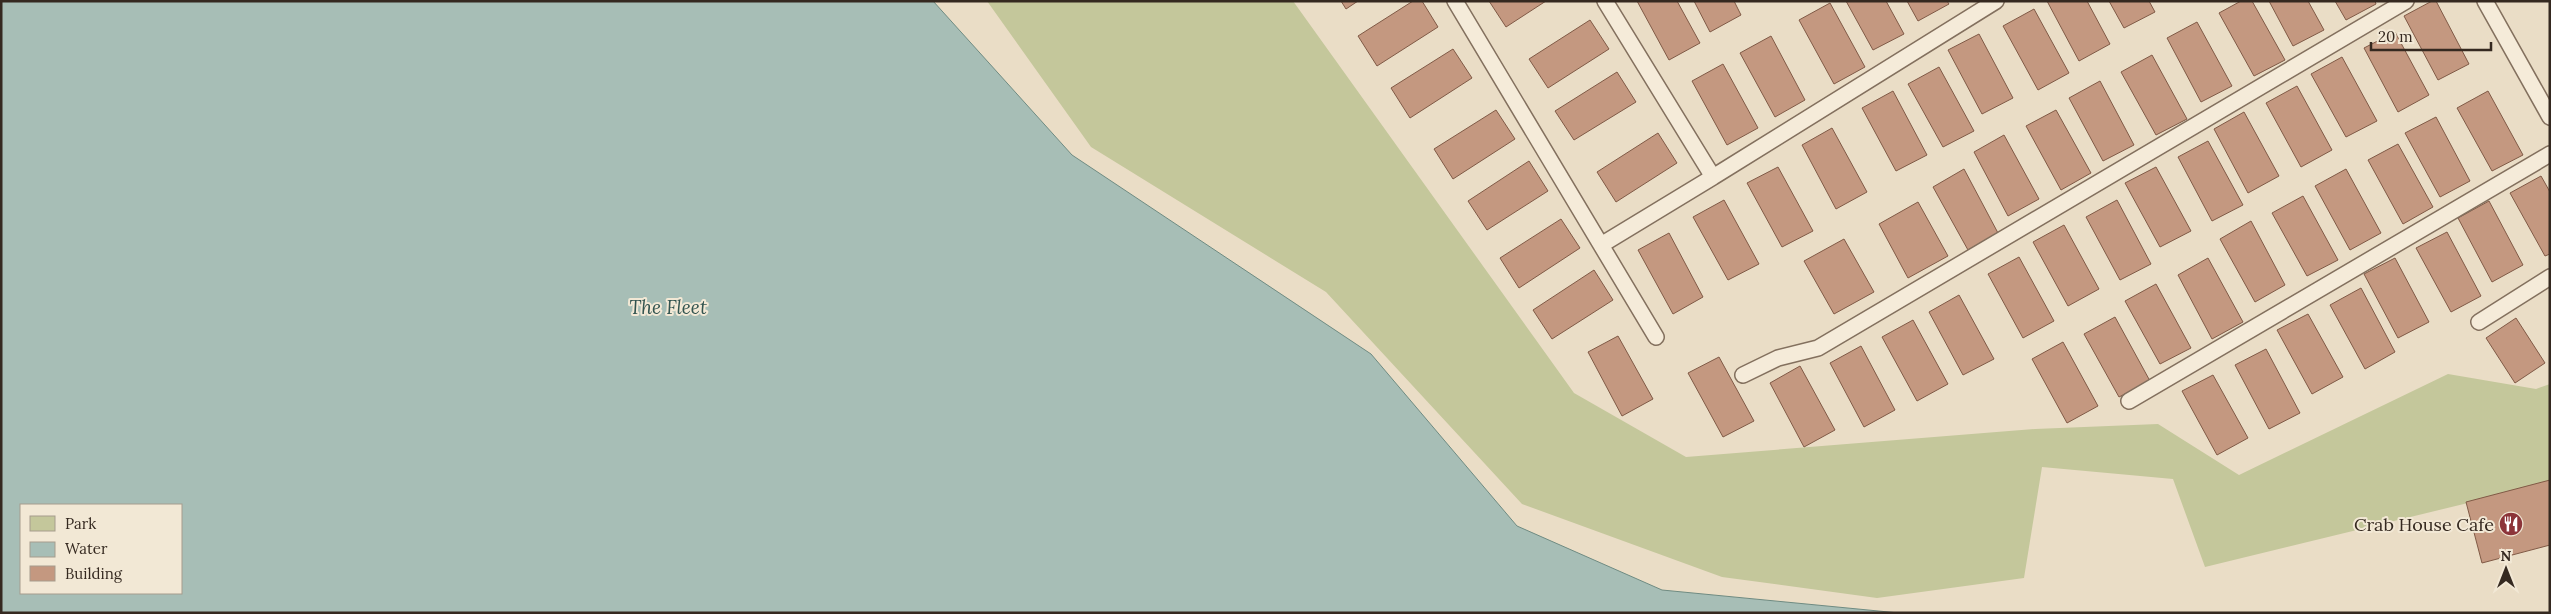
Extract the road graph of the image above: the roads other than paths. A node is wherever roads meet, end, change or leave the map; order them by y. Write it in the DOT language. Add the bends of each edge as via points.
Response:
graph roads {
  1 [pos="1455,1"];
  2 [pos="1605,1"];
  3 [pos="1996,1"];
  4 [pos="2406,1"];
  5 [pos="2485,1"];
  6 [pos="2550,117"];
  7 [pos="2550,154"];
  8 [pos="1713,177"];
  9 [pos="1601,245"];
  10 [pos="2550,277"];
  11 [pos="2479,322"];
  12 [pos="1656,337"];
  13 [pos="1743,376"];
  14 [pos="2129,401"];
  1 -- 9 [label="lane"];
  2 -- 8 [label="lane"];
  3 -- 8 [label="lane"];
  4 -- 13 [label="lane" via="1818,348 1778,358"];
  5 -- 6 [label="lane"];
  7 -- 14 [label="lane"];
  8 -- 9 [label="lane"];
  9 -- 12 [label="lane"];
  10 -- 11 [label="lane"];
}
